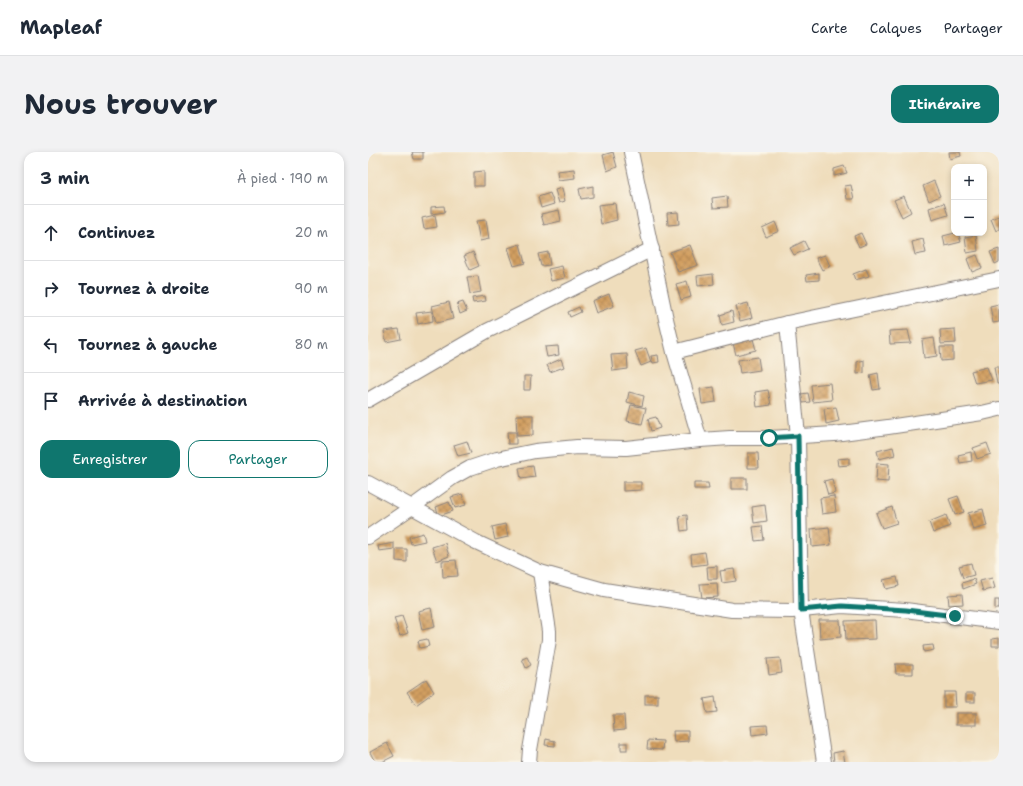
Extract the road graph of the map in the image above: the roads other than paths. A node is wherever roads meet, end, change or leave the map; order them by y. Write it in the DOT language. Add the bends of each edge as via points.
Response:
graph roads {
  1 [pos="632,152"];
  2 [pos="652,249"];
  3 [pos="999,280"];
  4 [pos="787,323"];
  5 [pos="674,352"];
  6 [pos="368,400"];
  7 [pos="999,409"];
  8 [pos="798,436"];
  9 [pos="700,440"];
  10 [pos="368,483"];
  11 [pos="412,507"];
  12 [pos="368,536"];
  13 [pos="540,572"];
  14 [pos="801,610"];
  15 [pos="999,622"];
  16 [pos="529,762"];
  17 [pos="824,762"];
  1 -- 2 [label="street"];
  2 -- 5 [label="street"];
  2 -- 6 [label="street" via="487,331"];
  3 -- 4 [label="street"];
  4 -- 5 [label="street"];
  4 -- 8 [label="street"];
  5 -- 9 [label="street"];
  7 -- 8 [label="street" via="888,428"];
  8 -- 9 [label="street"];
  8 -- 14 [label="street"];
  9 -- 11 [label="street" via="626,448 578,447 542,450 497,459 470,468 452,478"];
  10 -- 11 [label="street"];
  11 -- 12 [label="street"];
  11 -- 13 [label="street" via="476,542"];
  13 -- 14 [label="street" via="604,590 732,610"];
  13 -- 16 [label="street" via="549,640"];
  14 -- 15 [label="street" via="842,606 906,610"];
  14 -- 17 [label="street"];
}
